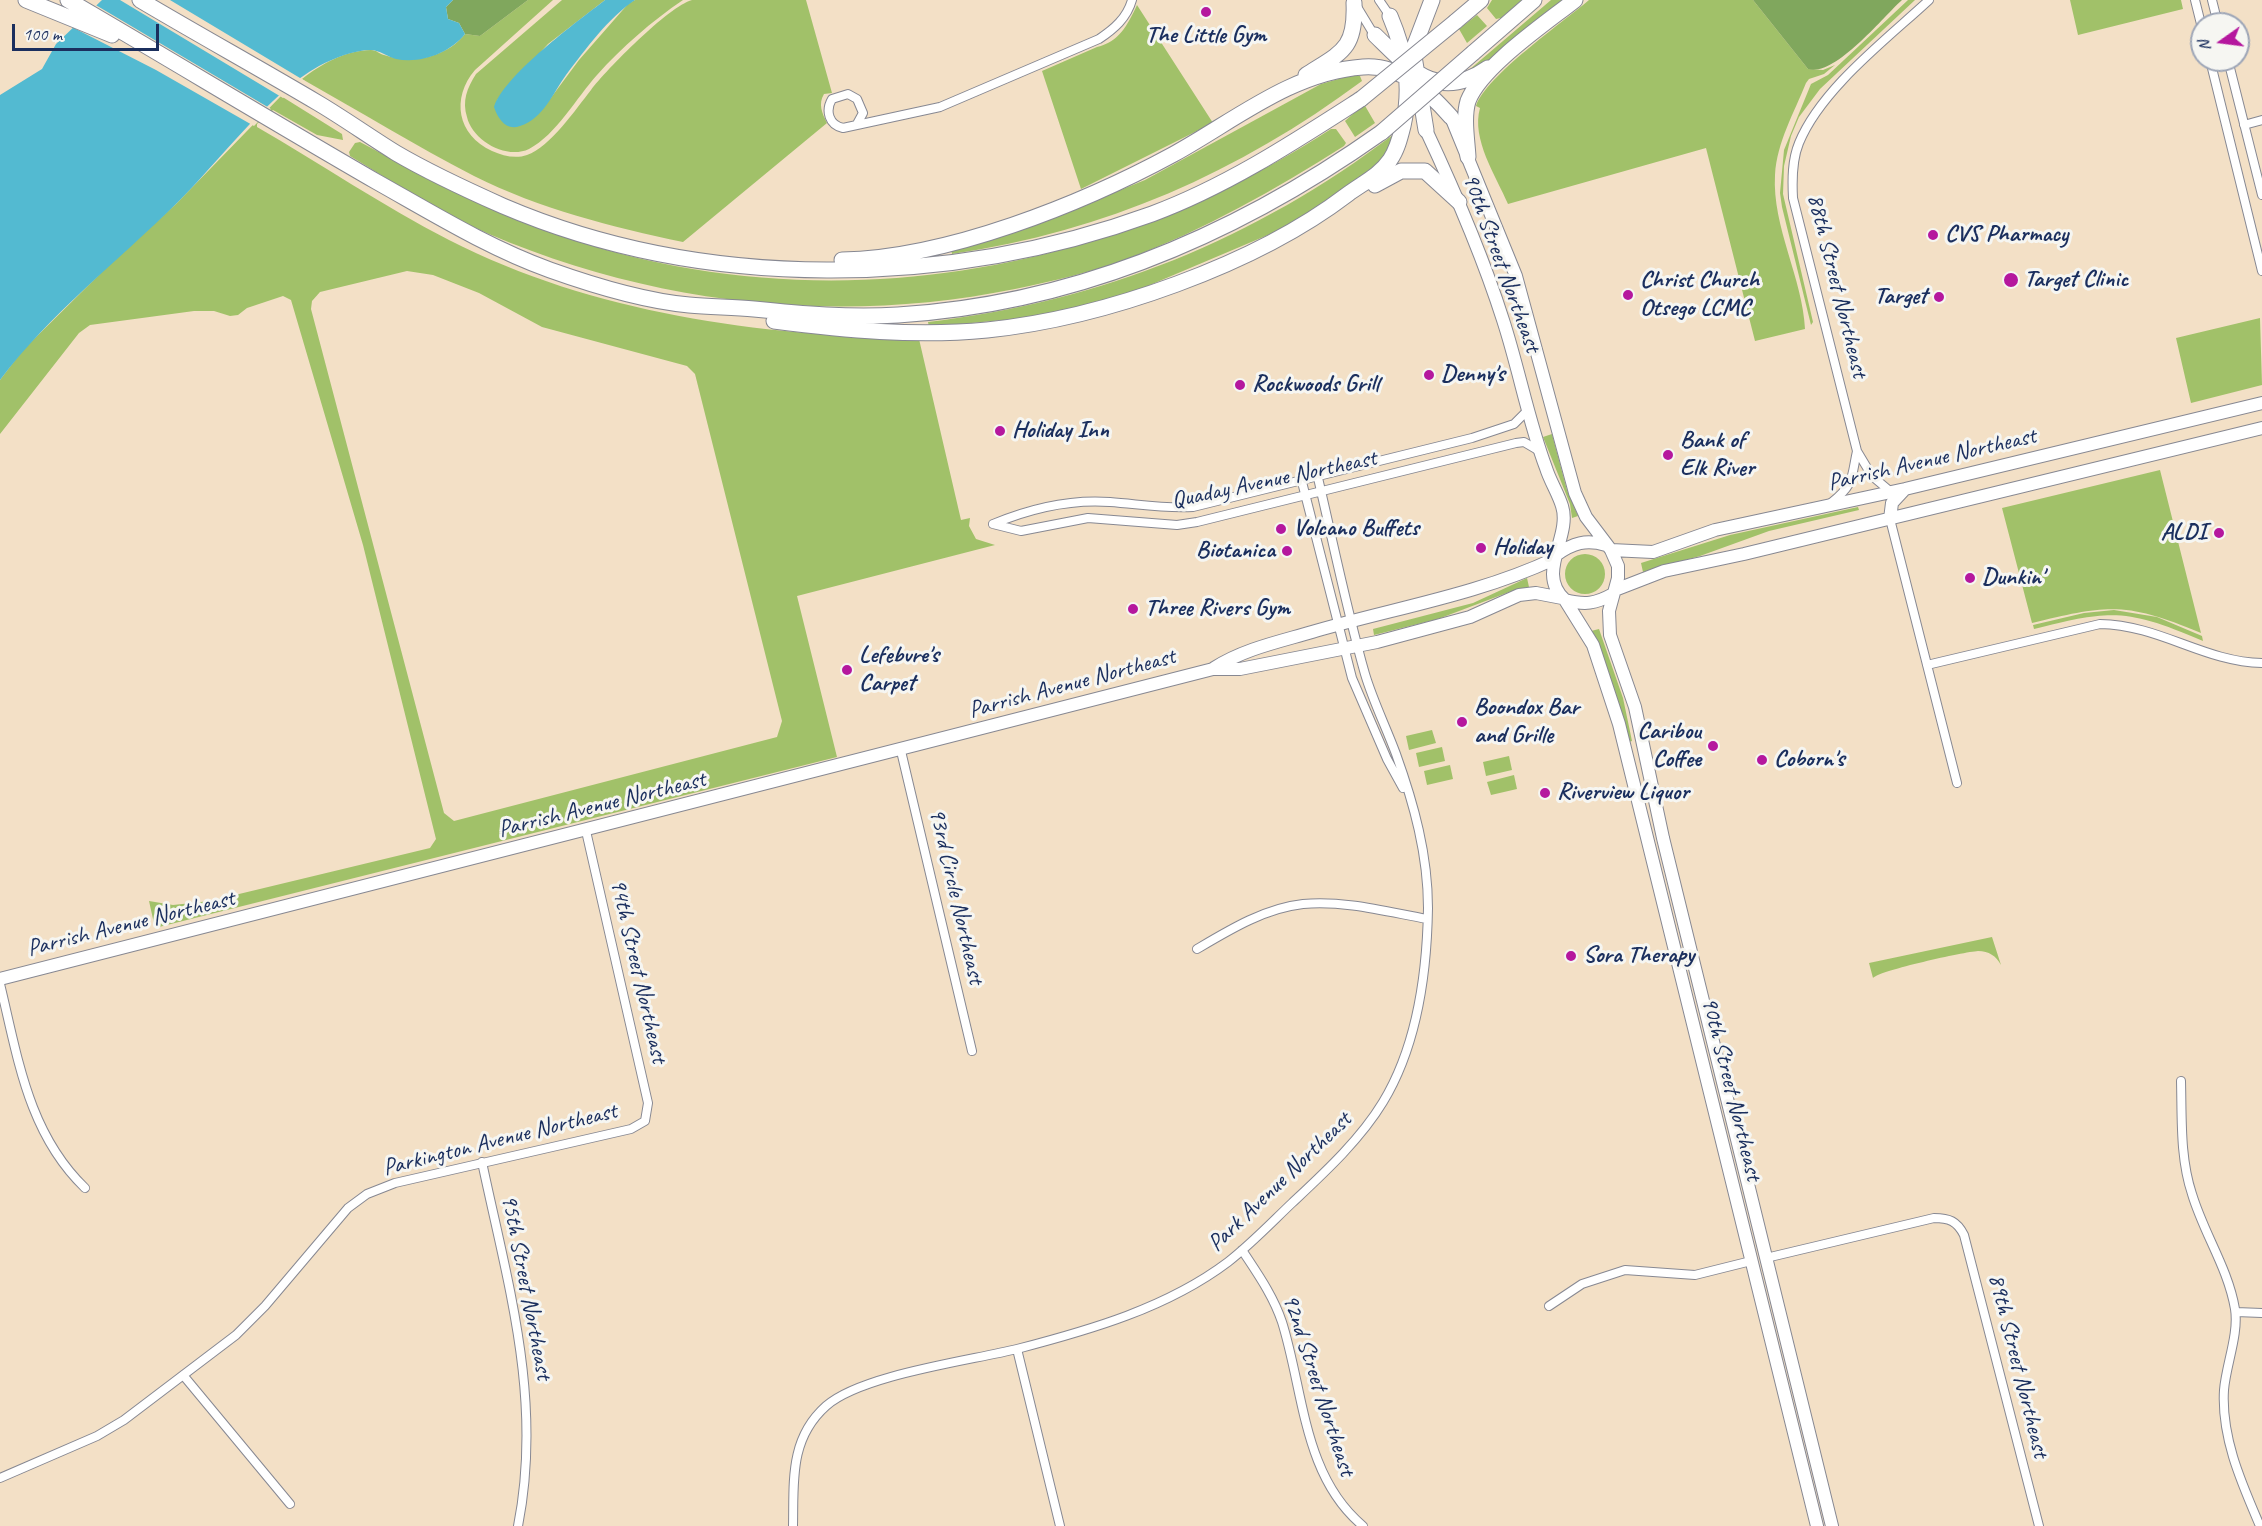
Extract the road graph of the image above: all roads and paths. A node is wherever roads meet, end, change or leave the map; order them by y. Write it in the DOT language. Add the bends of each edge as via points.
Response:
graph roads {
  1 [pos="26,0"];
  2 [pos="68,0"];
  3 [pos="1132,0"];
  4 [pos="1379,0"];
  5 [pos="1432,0"];
  6 [pos="1481,0"];
  7 [pos="1534,0"];
  8 [pos="1575,0"];
  9 [pos="1929,0"];
  10 [pos="1353,1"];
  11 [pos="143,2"];
  12 [pos="1390,16"];
  13 [pos="1375,35"];
  14 [pos="1413,50"];
  15 [pos="1505,56"];
  16 [pos="173,61"];
  17 [pos="2213,72"];
  18 [pos="2231,72"];
  19 [pos="1413,79"];
  20 [pos="1286,88"];
  21 [pos="1450,117"];
  22 [pos="2262,120"];
  23 [pos="857,124"];
  24 [pos="2244,125"];
  25 [pos="1426,130"];
  26 [pos="1468,157"];
  27 [pos="2262,195"];
  28 [pos="1340,202"];
  29 [pos="1459,202"];
  30 [pos="692,258"];
  31 [pos="2262,271"];
  32 [pos="717,306"];
  33 [pos="2262,403"];
  34 [pos="1529,409"];
  35 [pos="2262,428"];
  36 [pos="1857,451"];
  37 [pos="1541,452"];
  38 [pos="1318,478"];
  39 [pos="1302,482"];
  40 [pos="1905,489"];
  41 [pos="1891,492"];
  42 [pos="1321,493"];
  43 [pos="1305,497"];
  44 [pos="1830,505"];
  45 [pos="1890,519"];
  46 [pos="1609,548"];
  47 [pos="1554,557"];
  48 [pos="1614,592"];
  49 [pos="1563,599"];
  50 [pos="1353,621"];
  51 [pos="1338,624"];
  52 [pos="1359,645"];
  53 [pos="1344,647"];
  54 [pos="2262,663"];
  55 [pos="1928,665"];
  56 [pos="1213,669"];
  57 [pos="901,751"];
  58 [pos="1957,783"];
  59 [pos="1412,804"];
  60 [pos="586,831"];
  61 [pos="1428,919"];
  62 [pos="1197,949"];
  63 [pos="0,979"];
  64 [pos="0,984"];
  65 [pos="972,1051"];
  66 [pos="2181,1081"];
  67 [pos="645,1121"];
  68 [pos="482,1162"];
  69 [pos="85,1188"];
  70 [pos="1242,1250"];
  71 [pos="1766,1258"];
  72 [pos="1751,1262"];
  73 [pos="1549,1306"];
  74 [pos="2236,1312"];
  75 [pos="2262,1313"];
  76 [pos="1017,1349"];
  77 [pos="183,1375"];
  78 [pos="0,1478"];
  79 [pos="290,1504"];
  80 [pos="518,1526"];
  81 [pos="793,1526"];
  82 [pos="1060,1526"];
  83 [pos="1363,1526"];
  84 [pos="1817,1526"];
  85 [pos="1832,1526"];
  86 [pos="2039,1526"];
  87 [pos="2260,1526"];
  1 -- 16 [label="highway"];
  2 -- 16 [label="highway"];
  3 -- 23 [label="street" via="1113,30 1084,47 940,106"];
  4 -- 12 [label="street"];
  5 -- 14 [label="highway"];
  6 -- 30 [label="highway, bridge" via="1361,99 1274,155 1153,213 1029,249 895,269 763,267"];
  7 -- 32 [label="highway, bridge" via="1382,132 1291,193 1229,226 1106,276 975,307 898,315 840,316"];
  8 -- 15 [label="highway"];
  9 -- 36 [label="street, 88th Street Northeast" via="1826,98 1794,160 1793,198"];
  10 -- 13 [label="street"];
  10 -- 20 [label="highway" via="1355,25 1349,44"];
  11 -- 30 [label="highway" via="397,153 505,207 562,229"];
  12 -- 14 [label="street"];
  12 -- 19 [label="highway"];
  13 -- 19 [label="highway"];
  14 -- 19 [label="highway"];
  15 -- 19 [label="highway" via="1471,78 1454,82"];
  15 -- 26 [label="highway" via="1468,101"];
  16 -- 32 [label="highway" via="291,134 443,220 549,269 612,289 687,305"];
  17 -- 31 [label="street"];
  18 -- 24 [label="street"];
  19 -- 20 [label="highway" via="1364,67 1337,71"];
  19 -- 21 [label="highway"];
  19 -- 25 [label="highway"];
  19 -- 28 [label="highway" via="1392,159"];
  20 -- 30 [label="highway" via="1173,154 1072,202 989,231 911,252 855,260"];
  21 -- 26 [label="main road, 90th Street Northeast"];
  22 -- 24 [label="street"];
  23 -- 23 [label="street" via="843,128 833,124 828,112 832,99 848,94 857,99 863,113"];
  24 -- 27 [label="street"];
  25 -- 29 [label="main road, 90th Street Northeast"];
  26 -- 46 [label="main road, 90th Street Northeast" via="1516,276 1575,493 1590,523"];
  28 -- 29 [label="highway" via="1390,175 1412,169 1425,171"];
  28 -- 32 [label="highway" via="1254,250 1182,280 1119,303 1024,324 950,332 868,332 750,318"];
  29 -- 34 [label="main road, 90th Street Northeast" via="1489,279"];
  33 -- 40 [label="main road, Parrish Avenue Northeast"];
  34 -- 37 [label="main road, 90th Street Northeast"];
  34 -- 38 [label="street, Quaday Avenue Northeast" via="1514,424 1492,432"];
  35 -- 45 [label="main road, Parrish Avenue Northeast"];
  36 -- 41 [label="street, 88th Street Northeast" via="1872,476"];
  36 -- 44 [label="street, 88th Street Northeast" via="1853,480"];
  37 -- 42 [label="street, Quaday Avenue Northeast" via="1516,442"];
  37 -- 47 [label="main road, 90th Street Northeast" via="1564,510 1563,532"];
  38 -- 39 [label="street, Quaday Avenue Northeast"];
  38 -- 42 [label="street, Park Avenue Northeast"];
  39 -- 43 [label="street, Park Avenue Northeast"];
  39 -- 43 [label="street, Quaday Avenue Northeast" via="1193,507 1076,502 1015,515 993,524 1021,531 1088,518 1177,525"];
  40 -- 41 [label="main road, Parrish Avenue Northeast"];
  40 -- 45 [label="main road" via="1892,503"];
  41 -- 44 [label="main road, Parrish Avenue Northeast"];
  42 -- 43 [label="street, Quaday Avenue Northeast"];
  42 -- 50 [label="street, Park Avenue Northeast"];
  43 -- 51 [label="street, Park Avenue Northeast"];
  44 -- 46 [label="main road, Parrish Avenue Northeast" via="1715,530 1653,552"];
  45 -- 48 [label="main road, Parrish Avenue Northeast" via="1664,571"];
  45 -- 55 [label="street"];
  46 -- 47 [label="main road" via="1585,541 1574,543"];
  46 -- 48 [label="main road" via="1618,566"];
  47 -- 49 [label="main road" via="1553,579"];
  47 -- 50 [label="main road, Parrish Avenue Northeast" via="1476,590"];
  48 -- 49 [label="main road" via="1593,604"];
  48 -- 71 [label="main road, 90th Street Northeast" via="1609,611 1610,635 1635,707 1663,838"];
  49 -- 52 [label="main road, Parrish Avenue Northeast" via="1536,593 1519,595 1462,619"];
  49 -- 72 [label="main road, 90th Street Northeast" via="1593,645 1618,724"];
  50 -- 51 [label="main road, Parrish Avenue Northeast"];
  50 -- 52 [label="street, Park Avenue Northeast"];
  51 -- 53 [label="street, Park Avenue Northeast"];
  51 -- 56 [label="main road, Parrish Avenue Northeast" via="1236,654"];
  52 -- 53 [label="main road, Parrish Avenue Northeast"];
  52 -- 59 [label="street, Park Avenue Northeast"];
  53 -- 56 [label="main road, Parrish Avenue Northeast" via="1240,669"];
  53 -- 59 [label="street, Park Avenue Northeast" via="1361,702"];
  54 -- 55 [label="street" via="2222,658 2126,624 2100,624"];
  55 -- 58 [label="street"];
  56 -- 57 [label="main road, Parrish Avenue Northeast"];
  57 -- 60 [label="main road, Parrish Avenue Northeast"];
  57 -- 65 [label="street, 93rd Circle Northeast"];
  59 -- 61 [label="street, Park Avenue Northeast" via="1427,873"];
  60 -- 63 [label="main road, Parrish Avenue Northeast"];
  60 -- 67 [label="street, 94th Street Northeast" via="648,1103"];
  61 -- 62 [label="street" via="1324,903 1303,904 1261,916"];
  61 -- 70 [label="street, Park Avenue Northeast" via="1415,1020 1388,1093 1367,1126 1325,1172"];
  64 -- 69 [label="street" via="22,1075 38,1121 64,1168"];
  66 -- 74 [label="street" via="2182,1152 2188,1180 2198,1213 2223,1267"];
  67 -- 68 [label="street, Parkington Avenue Northeast" via="631,1129"];
  68 -- 77 [label="street, Parkington Avenue Northeast" via="389,1184 367,1194 332,1223 265,1306 236,1335"];
  68 -- 80 [label="street, 95th Street Northeast" via="526,1380 527,1471"];
  70 -- 76 [label="street, Park Avenue Northeast" via="1207,1277 1148,1307"];
  70 -- 83 [label="street, 92nd Street Northeast" via="1266,1287 1282,1322 1325,1481 1339,1503"];
  71 -- 85 [label="main road, 90th Street Northeast"];
  71 -- 86 [label="street, 89th Street Northeast" via="1934,1218 1959,1225"];
  72 -- 73 [label="street" via="1695,1275 1625,1270 1582,1284"];
  72 -- 84 [label="main road, 90th Street Northeast"];
  74 -- 75 [label="street"];
  74 -- 87 [label="street" via="2224,1413 2234,1459"];
  76 -- 81 [label="street, Park Avenue Northeast" via="861,1386 827,1405 805,1431 797,1448"];
  76 -- 82 [label="street"];
  77 -- 78 [label="street, Parkington Avenue Northeast" via="109,1430"];
  77 -- 79 [label="street"];
}
